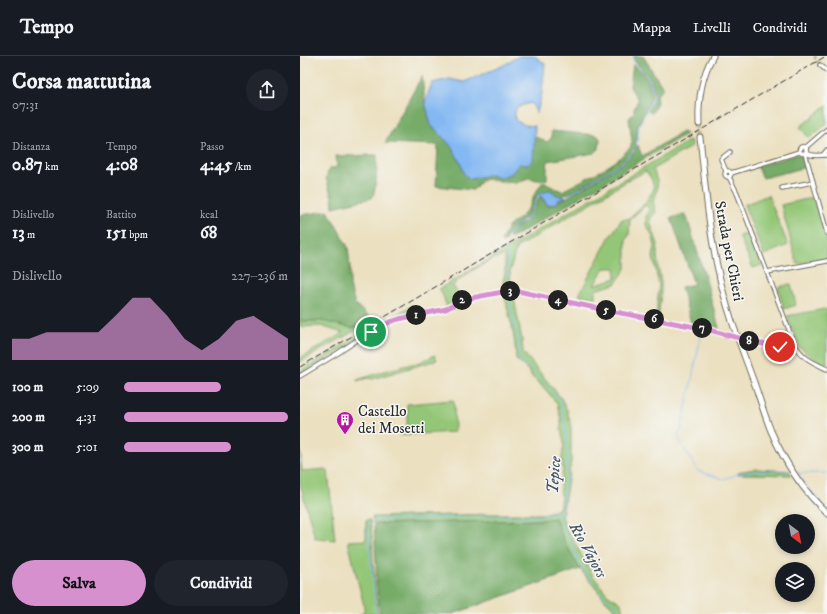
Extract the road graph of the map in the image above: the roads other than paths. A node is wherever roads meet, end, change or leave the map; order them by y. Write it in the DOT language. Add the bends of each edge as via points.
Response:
graph roads {
  1 [pos="713,56"];
  2 [pos="820,65"];
  3 [pos="827,71"];
  4 [pos="699,124"];
  5 [pos="827,129"];
  6 [pos="700,137"];
  7 [pos="805,148"];
  8 [pos="827,150"];
  9 [pos="730,152"];
  10 [pos="799,152"];
  11 [pos="805,153"];
  12 [pos="825,155"];
  13 [pos="730,175"];
  14 [pos="813,182"];
  15 [pos="782,188"];
  16 [pos="827,233"];
  17 [pos="827,261"];
  18 [pos="767,272"];
  19 [pos="738,338"];
  20 [pos="796,348"];
  21 [pos="827,369"];
  22 [pos="300,376"];
  23 [pos="827,513"];
  1 -- 4 [label="main road" via="700,94"];
  2 -- 3 [label="street"];
  5 -- 7 [label="street"];
  6 -- 19 [label="main road, Strada per Chieri" via="718,270"];
  7 -- 10 [label="street" via="799,149"];
  7 -- 11 [label="street"];
  8 -- 12 [label="street"];
  9 -- 13 [label="street" via="720,159 726,171 725,175"];
  10 -- 11 [label="street"];
  10 -- 13 [label="street"];
  11 -- 12 [label="street" via="813,156"];
  11 -- 14 [label="street"];
  13 -- 18 [label="street"];
  14 -- 15 [label="street"];
  14 -- 16 [label="street"];
  17 -- 18 [label="street"];
  18 -- 20 [label="street"];
  19 -- 20 [label="street"];
  19 -- 22 [label="street" via="706,329 513,290 463,300 446,309 390,322"];
  19 -- 23 [label="main road, Strada per Chieri" via="771,430 782,453 802,485"];
  20 -- 21 [label="street" via="806,359"];
}
